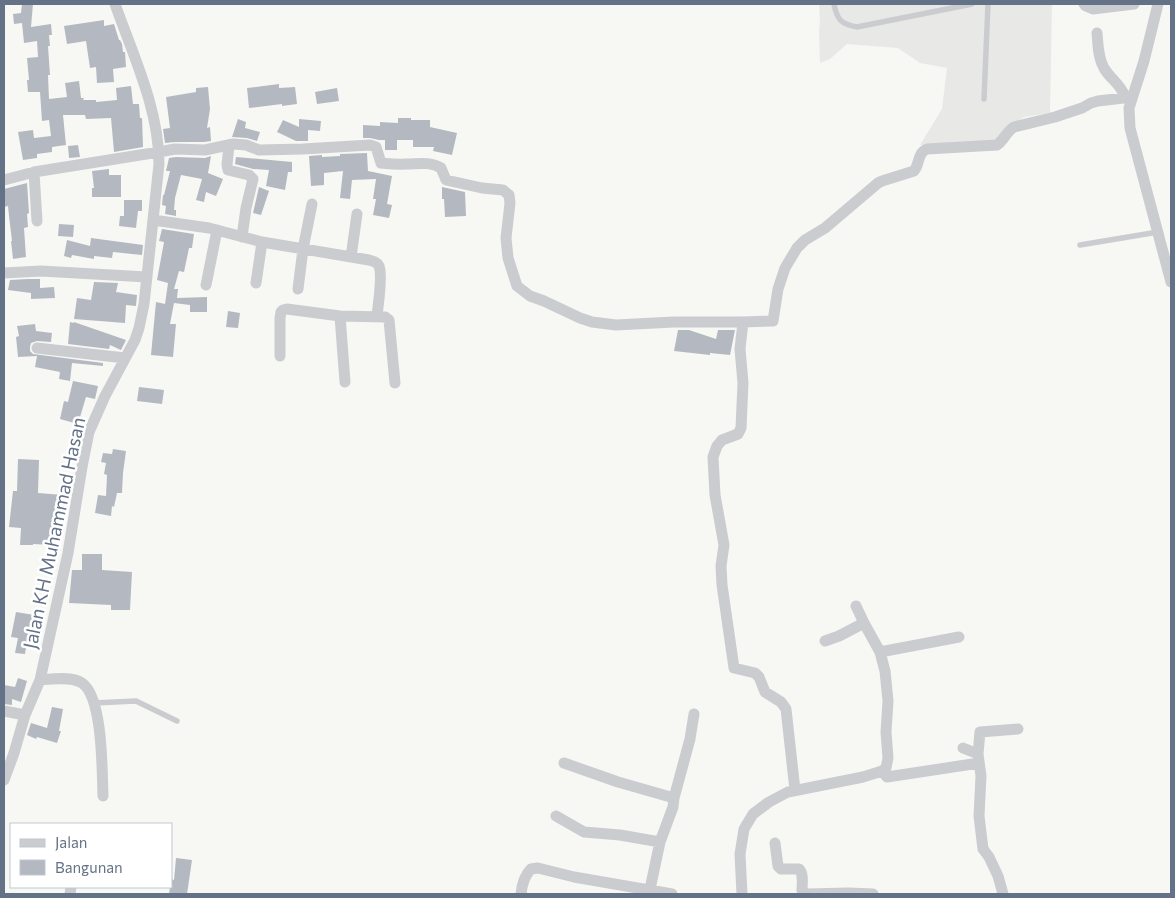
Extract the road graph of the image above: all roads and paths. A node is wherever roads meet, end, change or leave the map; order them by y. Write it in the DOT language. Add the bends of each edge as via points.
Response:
graph roads {
  1 [pos="115,4"];
  2 [pos="834,4"];
  3 [pos="972,4"];
  4 [pos="988,4"];
  5 [pos="1084,4"];
  6 [pos="1134,4"];
  7 [pos="1158,4"];
  8 [pos="1097,32"];
  9 [pos="1129,97"];
  10 [pos="984,99"];
  11 [pos="229,145"];
  12 [pos="159,152"];
  13 [pos="34,172"];
  14 [pos="4,180"];
  15 [pos="312,204"];
  16 [pos="357,214"];
  17 [pos="153,220"];
  18 [pos="38,221"];
  19 [pos="217,230"];
  20 [pos="1158,232"];
  21 [pos="242,237"];
  22 [pos="262,242"];
  23 [pos="1080,246"];
  24 [pos="303,249"];
  25 [pos="351,258"];
  26 [pos="4,273"];
  27 [pos="147,277"];
  28 [pos="1171,282"];
  29 [pos="256,283"];
  30 [pos="206,285"];
  31 [pos="298,289"];
  32 [pos="340,316"];
  33 [pos="377,316"];
  34 [pos="743,322"];
  35 [pos="37,348"];
  36 [pos="280,356"];
  37 [pos="125,358"];
  38 [pos="345,382"];
  39 [pos="395,383"];
  40 [pos="856,606"];
  41 [pos="864,623"];
  42 [pos="959,637"];
  43 [pos="825,641"];
  44 [pos="880,652"];
  45 [pos="40,680"];
  46 [pos="94,703"];
  47 [pos="4,711"];
  48 [pos="694,714"];
  49 [pos="25,716"];
  50 [pos="177,721"];
  51 [pos="1018,729"];
  52 [pos="962,748"];
  53 [pos="979,758"];
  54 [pos="564,763"];
  55 [pos="882,771"];
  56 [pos="4,780"];
  57 [pos="795,790"];
  58 [pos="103,796"];
  59 [pos="674,798"];
  60 [pos="556,816"];
  61 [pos="660,842"];
  62 [pos="775,843"];
  63 [pos="650,889"];
  64 [pos="521,894"];
  65 [pos="672,894"];
  66 [pos="742,894"];
  67 [pos="873,894"];
  68 [pos="1003,894"];
  1 -- 12 [label="street, Jalan KH Muhammad Hasan" via="144,86"];
  2 -- 3 [label="lane" via="836,15 844,24 857,27"];
  4 -- 10 [label="lane"];
  5 -- 6 [label="street" via="1093,9"];
  7 -- 9 [label="street" via="1144,61"];
  8 -- 9 [label="street" via="1102,65"];
  9 -- 20 [label="street" via="1130,128"];
  9 -- 34 [label="street" via="1098,101 1055,117 1014,127 997,145 923,151 914,171 878,183 797,248 778,289 773,321"];
  11 -- 12 [label="street" via="205,150"];
  11 -- 21 [label="street" via="228,170 253,179"];
  11 -- 34 [label="street" via="268,150 370,145 376,147 381,163 431,164 441,168 446,180 503,190 510,198 506,238 508,258 517,286 530,296 580,318 616,326"];
  12 -- 13 [label="street"];
  12 -- 17 [label="street, Jalan KH Muhammad Hasan"];
  13 -- 14 [label="street"];
  13 -- 18 [label="street"];
  15 -- 24 [label="street"];
  16 -- 25 [label="street"];
  17 -- 19 [label="street"];
  17 -- 27 [label="street, Jalan KH Muhammad Hasan"];
  19 -- 21 [label="street"];
  19 -- 30 [label="street"];
  20 -- 23 [label="lane"];
  20 -- 28 [label="street"];
  21 -- 22 [label="street"];
  22 -- 24 [label="street"];
  22 -- 29 [label="street"];
  24 -- 25 [label="street"];
  24 -- 31 [label="street"];
  25 -- 33 [label="street" via="379,265"];
  26 -- 27 [label="street" via="41,271"];
  27 -- 37 [label="street, Jalan KH Muhammad Hasan" via="139,328"];
  32 -- 33 [label="street"];
  32 -- 36 [label="street" via="283,310"];
  32 -- 38 [label="street"];
  33 -- 39 [label="street" via="389,320"];
  34 -- 57 [label="street" via="741,428 738,434 722,440 714,457 715,495 724,545 722,585 734,668 755,673 765,692 781,702 786,710"];
  35 -- 37 [label="street"];
  37 -- 45 [label="street, Jalan KH Muhammad Hasan" via="89,432 68,553"];
  40 -- 41 [label="street"];
  41 -- 43 [label="street"];
  41 -- 44 [label="street"];
  42 -- 44 [label="street"];
  44 -- 55 [label="street" via="888,701 888,758"];
  45 -- 46 [label="street" via="76,680 85,686"];
  45 -- 49 [label="street, Jalan KH Muhammad Hasan"];
  46 -- 50 [label="lane" via="136,701"];
  46 -- 58 [label="street"];
  47 -- 49 [label="street"];
  48 -- 59 [label="street"];
  49 -- 56 [label="street, Jalan KH Muhammad Hasan"];
  51 -- 53 [label="street" via="980,732"];
  52 -- 53 [label="street"];
  53 -- 55 [label="street" via="888,776"];
  53 -- 68 [label="street" via="984,849"];
  54 -- 59 [label="street"];
  55 -- 57 [label="street"];
  57 -- 66 [label="street" via="770,802 748,820 740,854"];
  59 -- 61 [label="street"];
  60 -- 61 [label="street" via="584,832"];
  61 -- 63 [label="street"];
  62 -- 67 [label="street" via="779,868 799,869 802,891 806,894"];
  63 -- 64 [label="street" via="538,868 526,874"];
  63 -- 65 [label="street"];
}
